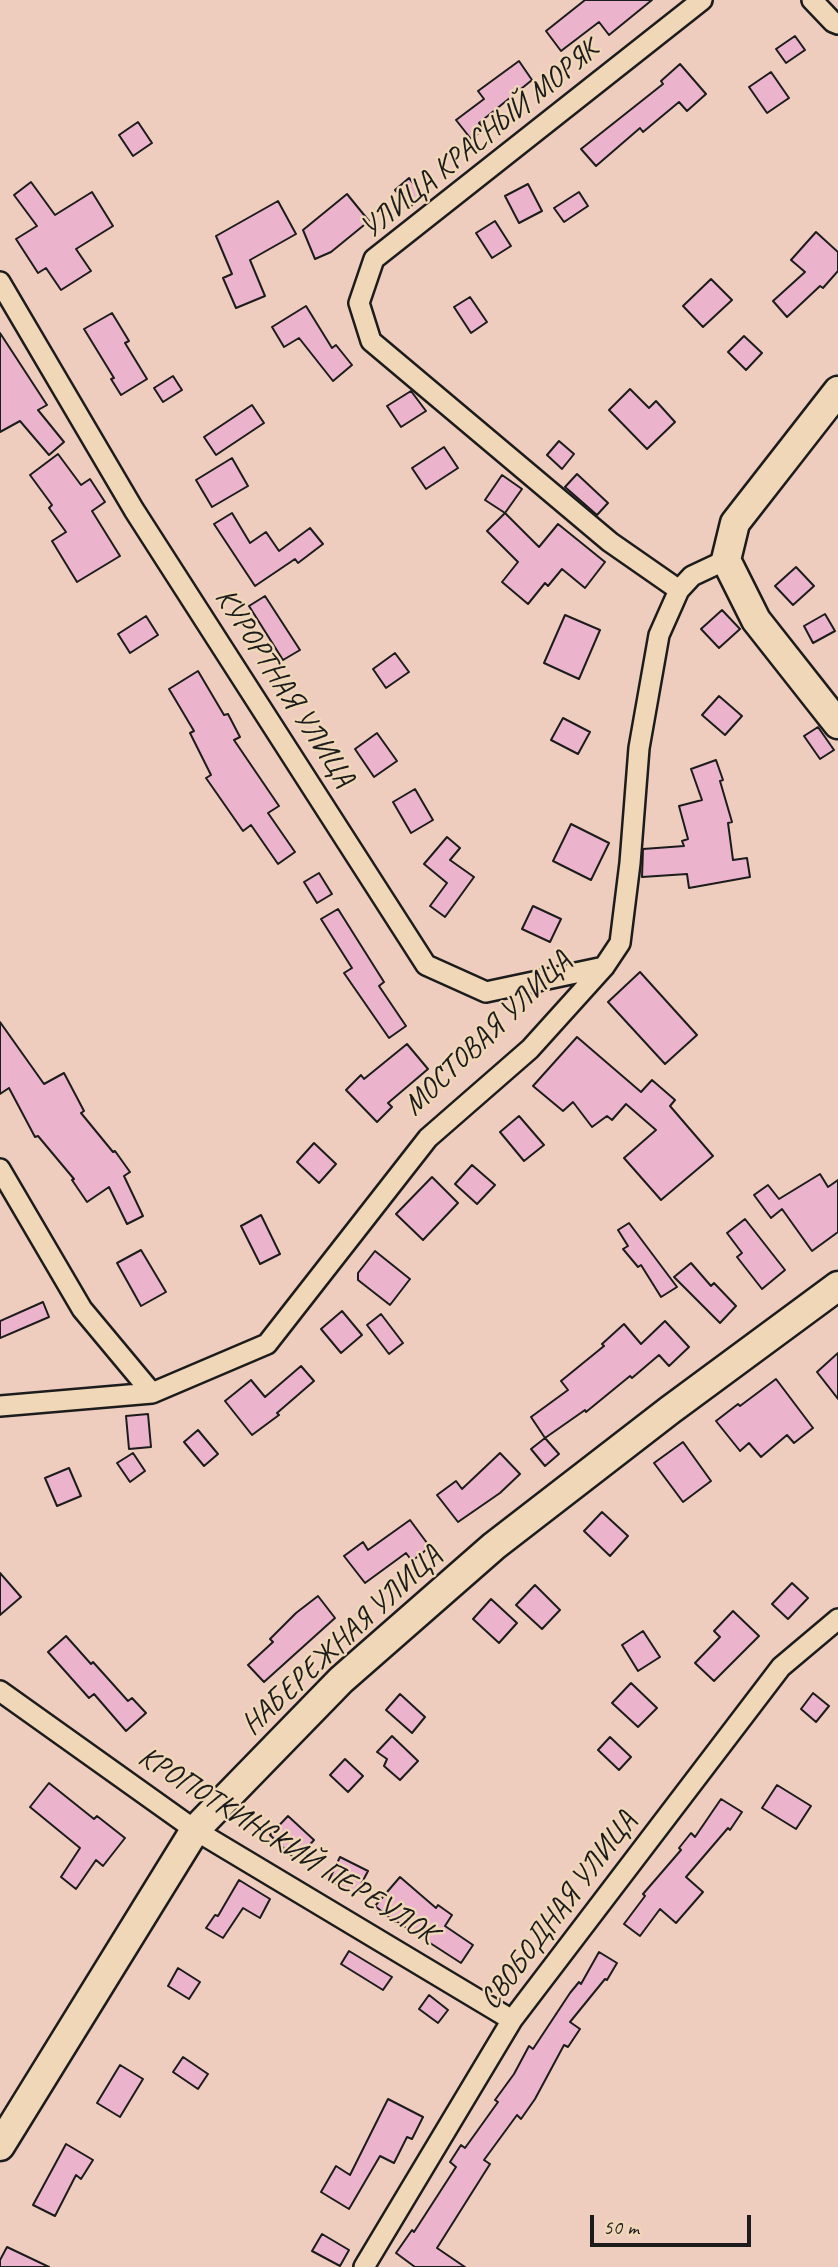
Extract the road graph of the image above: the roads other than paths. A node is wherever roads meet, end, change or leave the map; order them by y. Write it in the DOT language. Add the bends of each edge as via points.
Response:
graph roads {
  1 [pos="702,0"];
  2 [pos="812,0"];
  3 [pos="838,24"];
  4 [pos="0,282"];
  5 [pos="838,391"];
  6 [pos="726,561"];
  7 [pos="679,590"];
  8 [pos="838,724"];
  9 [pos="604,967"];
  10 [pos="0,1169"];
  11 [pos="838,1286"];
  12 [pos="152,1393"];
  13 [pos="0,1406"];
  14 [pos="838,1619"];
  15 [pos="0,1691"];
  16 [pos="195,1830"];
  17 [pos="512,2020"];
  18 [pos="0,2146"];
  19 [pos="364,2267"];
  1 -- 7 [label="street, УЛИЦА КРАСНЫЙ МОРЯК" via="374,259 359,303 371,341 610,542"];
  2 -- 3 [label="street"];
  4 -- 9 [label="street, КУРОРТНАЯ УЛИЦА" via="134,510 426,965 486,992"];
  5 -- 6 [label="street" via="735,523"];
  6 -- 7 [label="street, МОСТОВАЯ УЛИЦА" via="692,576"];
  6 -- 8 [label="street" via="756,620"];
  7 -- 9 [label="street, МОСТОВАЯ УЛИЦА" via="659,635 639,748 620,943"];
  9 -- 12 [label="street, МОСТОВАЯ УЛИЦА" via="530,1049 428,1138 267,1344"];
  10 -- 12 [label="street" via="82,1309"];
  11 -- 16 [label="street, НАБЕРЕЖНАЯ УЛИЦА" via="494,1546 341,1681"];
  12 -- 13 [label="street, МОСТОВАЯ УЛИЦА"];
  14 -- 17 [label="street, СВОБОДНАЯ УЛИЦА" via="781,1667"];
  15 -- 16 [label="street, КРОПОТКИНСКИЙ ПЕРЕУЛОК"];
  16 -- 17 [label="street, КРОПОТКИНСКИЙ ПЕРЕУЛОК"];
  16 -- 18 [label="street, НАБЕРЕЖНАЯ УЛИЦА"];
  17 -- 19 [label="street, СВОБОДНАЯ УЛИЦА"];
}
